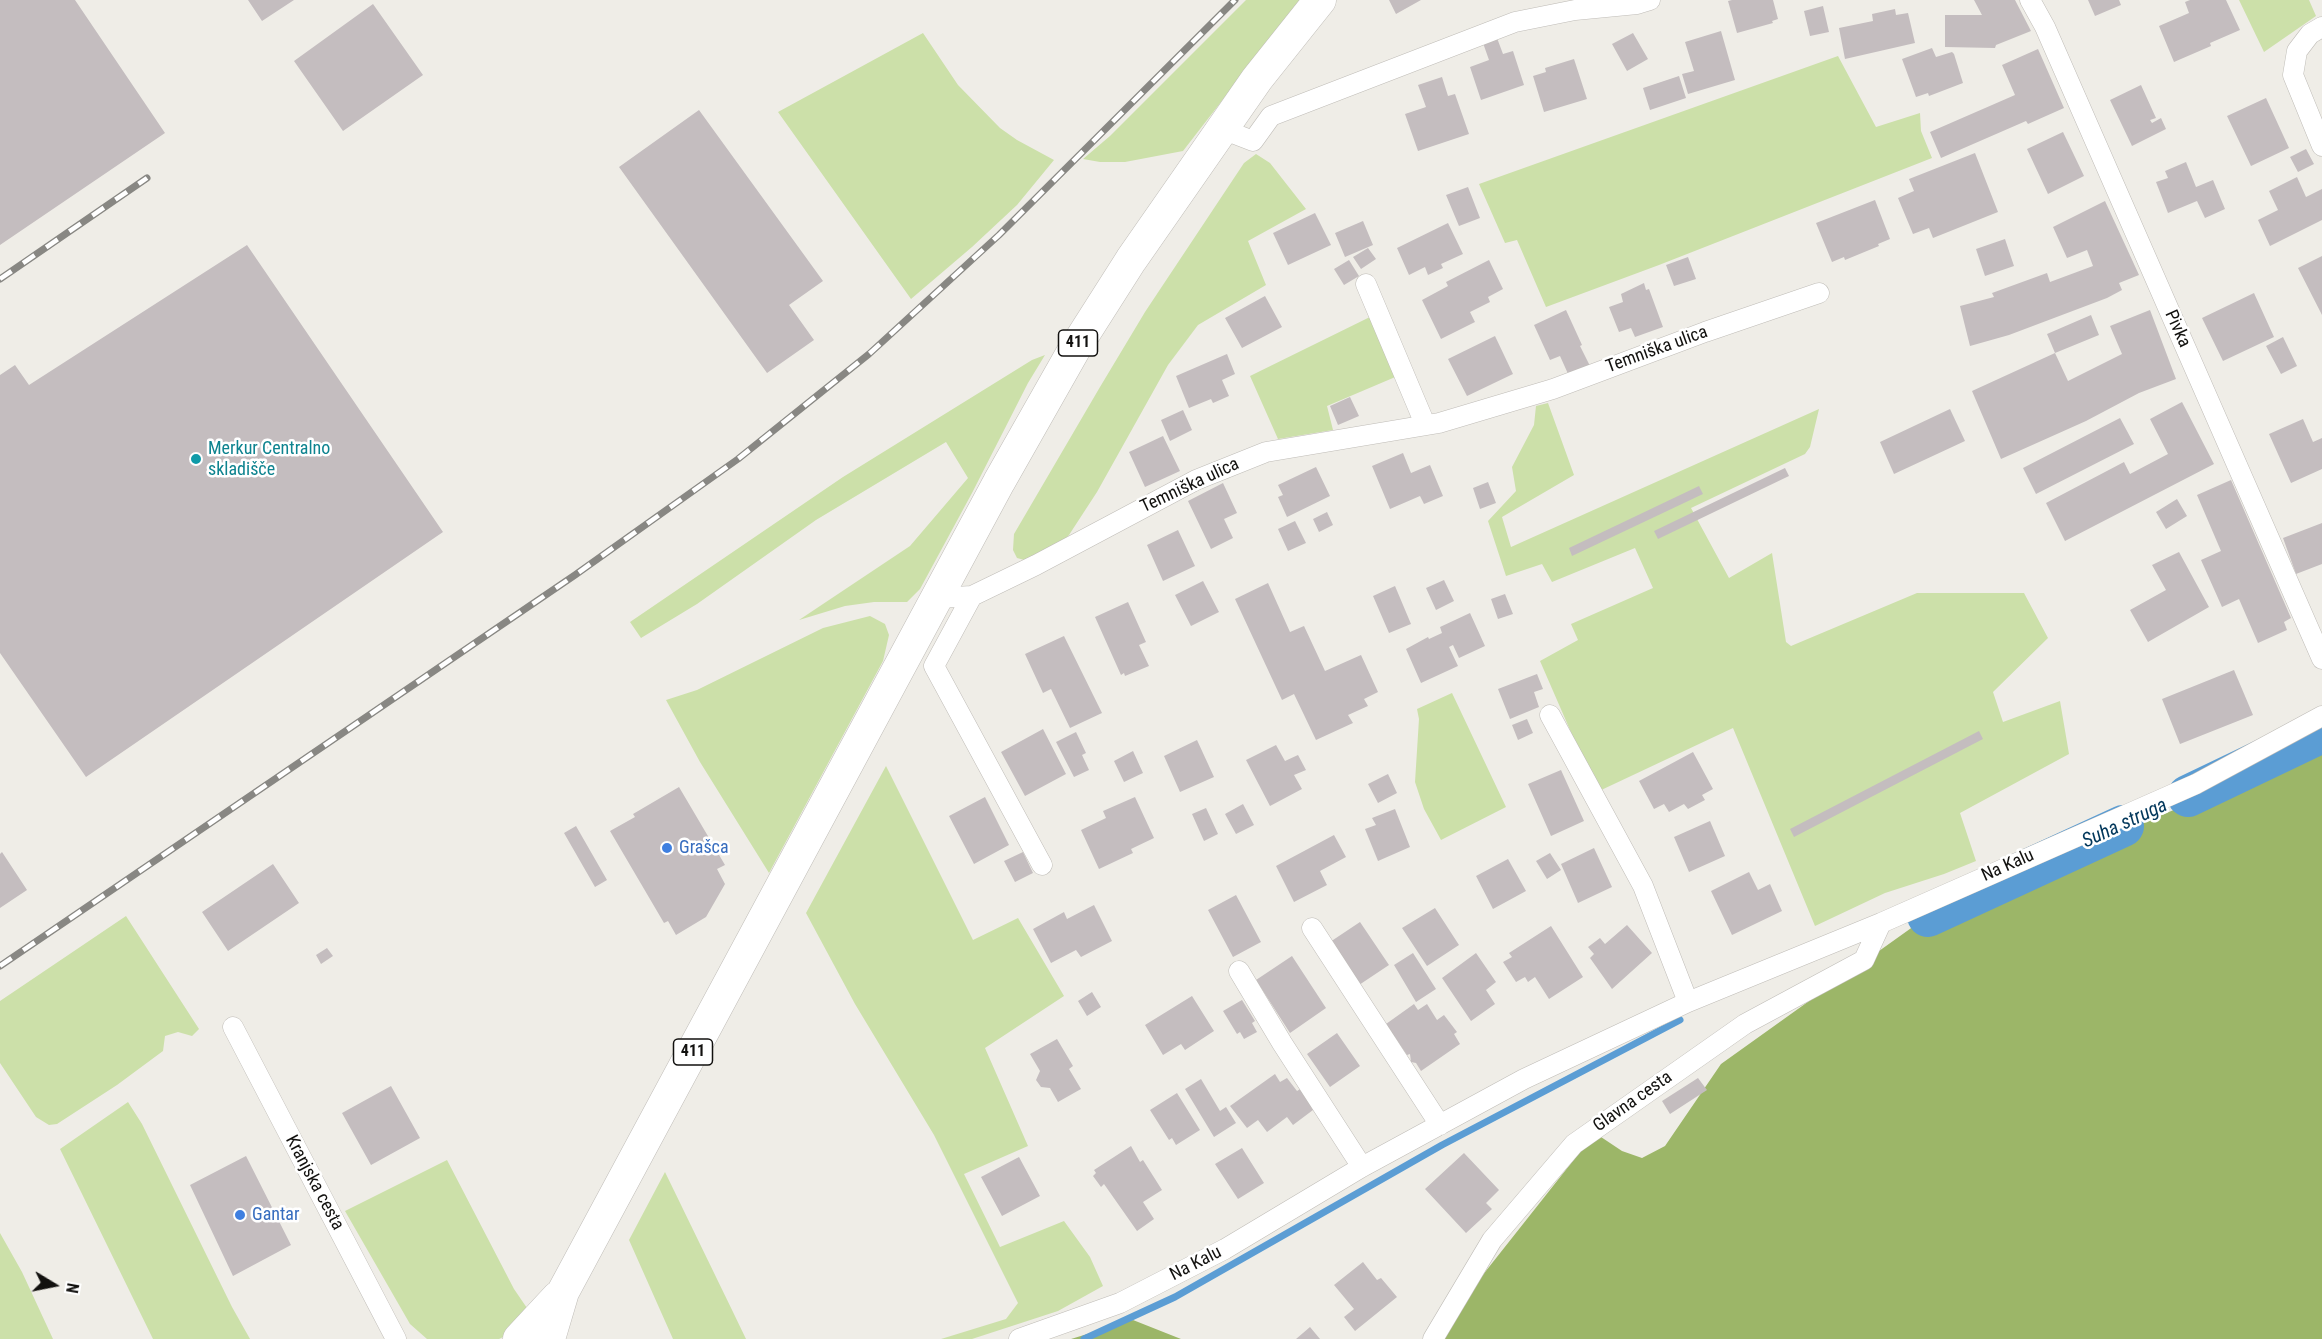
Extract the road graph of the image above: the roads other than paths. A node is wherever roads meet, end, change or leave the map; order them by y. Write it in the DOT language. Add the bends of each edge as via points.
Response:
graph roads {
  1 [pos="1320,0"];
  2 [pos="1650,0"];
  3 [pos="2031,0"];
  4 [pos="2322,27"];
  5 [pos="1222,129"];
  6 [pos="2322,146"];
  7 [pos="1366,284"];
  8 [pos="1819,293"];
  9 [pos="1425,424"];
  10 [pos="972,596"];
  11 [pos="938,598"];
  12 [pos="2322,659"];
  13 [pos="1550,715"];
  14 [pos="2322,716"];
  15 [pos="1041,865"];
  16 [pos="1881,923"];
  17 [pos="1312,928"];
  18 [pos="1239,971"];
  19 [pos="1688,1002"];
  20 [pos="232,1027"];
  21 [pos="1440,1125"];
  22 [pos="1362,1167"];
  23 [pos="563,1292"];
  24 [pos="396,1339"];
  25 [pos="519,1339"];
  26 [pos="549,1339"];
  27 [pos="1019,1339"];
  28 [pos="1433,1339"];
  1 -- 5 [label="main road, 411"];
  2 -- 5 [label="street" via="1515,22 1271,116 1253,141"];
  3 -- 12 [label="street, Pivka"];
  4 -- 6 [label="street" via="2310,34 2297,51 2293,75"];
  5 -- 11 [label="main road, 411" via="1075,348"];
  7 -- 9 [label="street"];
  8 -- 9 [label="street, Temniška ulica" via="1553,388"];
  9 -- 10 [label="street, Temniška ulica" via="1266,452 1196,480"];
  10 -- 11 [label="street"];
  10 -- 15 [label="street" via="934,666"];
  11 -- 23 [label="main road, 411"];
  13 -- 19 [label="street" via="1643,886"];
  14 -- 16 [label="street, Na Kalu" via="2196,784"];
  16 -- 19 [label="street, Na Kalu"];
  16 -- 28 [label="street, Glavna cesta" via="1864,960 1745,1024 1574,1144 1492,1240"];
  17 -- 21 [label="street"];
  18 -- 22 [label="street"];
  19 -- 21 [label="street, Na Kalu" via="1524,1079"];
  20 -- 24 [label="street, Kranjska cesta"];
  21 -- 22 [label="street, Na Kalu"];
  22 -- 27 [label="street, Na Kalu" via="1225,1249 1120,1304"];
  23 -- 25 [label="main road, 411"];
  23 -- 26 [label="main road, 411"];
}
